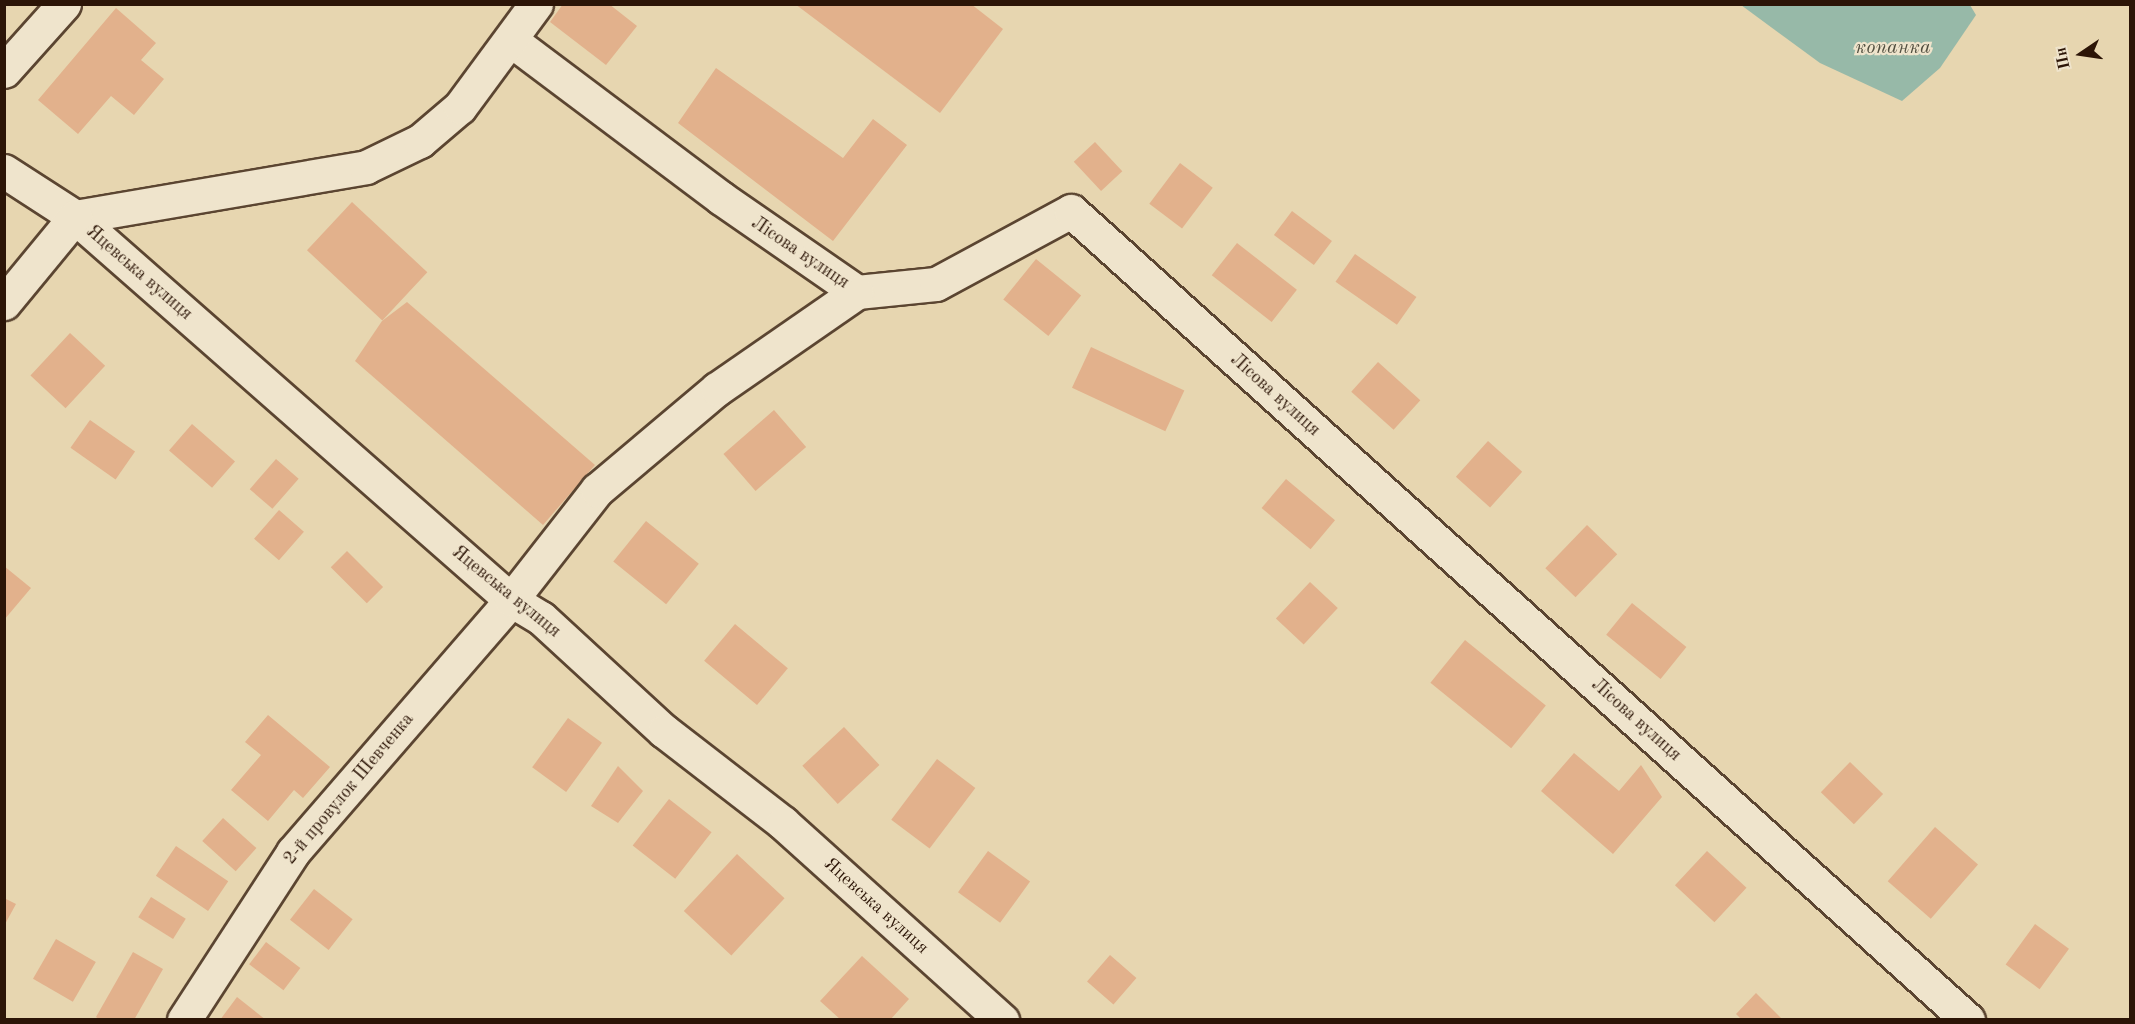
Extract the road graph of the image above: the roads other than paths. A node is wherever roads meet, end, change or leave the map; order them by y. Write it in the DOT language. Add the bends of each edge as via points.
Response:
graph roads {
  1 [pos="64,4"];
  2 [pos="536,4"];
  3 [pos="512,41"];
  4 [pos="4,71"];
  5 [pos="4,171"];
  6 [pos="75,217"];
  7 [pos="857,292"];
  8 [pos="4,303"];
  9 [pos="511,600"];
  10 [pos="184,1020"];
  11 [pos="1002,1020"];
  12 [pos="1968,1020"];
  1 -- 4 [label="street"];
  2 -- 3 [label="street"];
  3 -- 6 [label="street" via="460,107 420,141 366,167"];
  3 -- 7 [label="street, Лісова вулиця" via="721,198"];
  5 -- 6 [label="street, Яцевська вулиця"];
  6 -- 8 [label="street"];
  6 -- 9 [label="street, Яцевська вулиця"];
  7 -- 9 [label="street, 2-й провулок Шевченка" via="717,389 597,490"];
  7 -- 12 [label="street, Лісова вулиця" via="936,284 1071,211"];
  9 -- 10 [label="street, 2-й провулок Шевченка" via="293,852"];
  9 -- 11 [label="street, Яцевська вулиця" via="541,618 664,731 783,823"];
}
